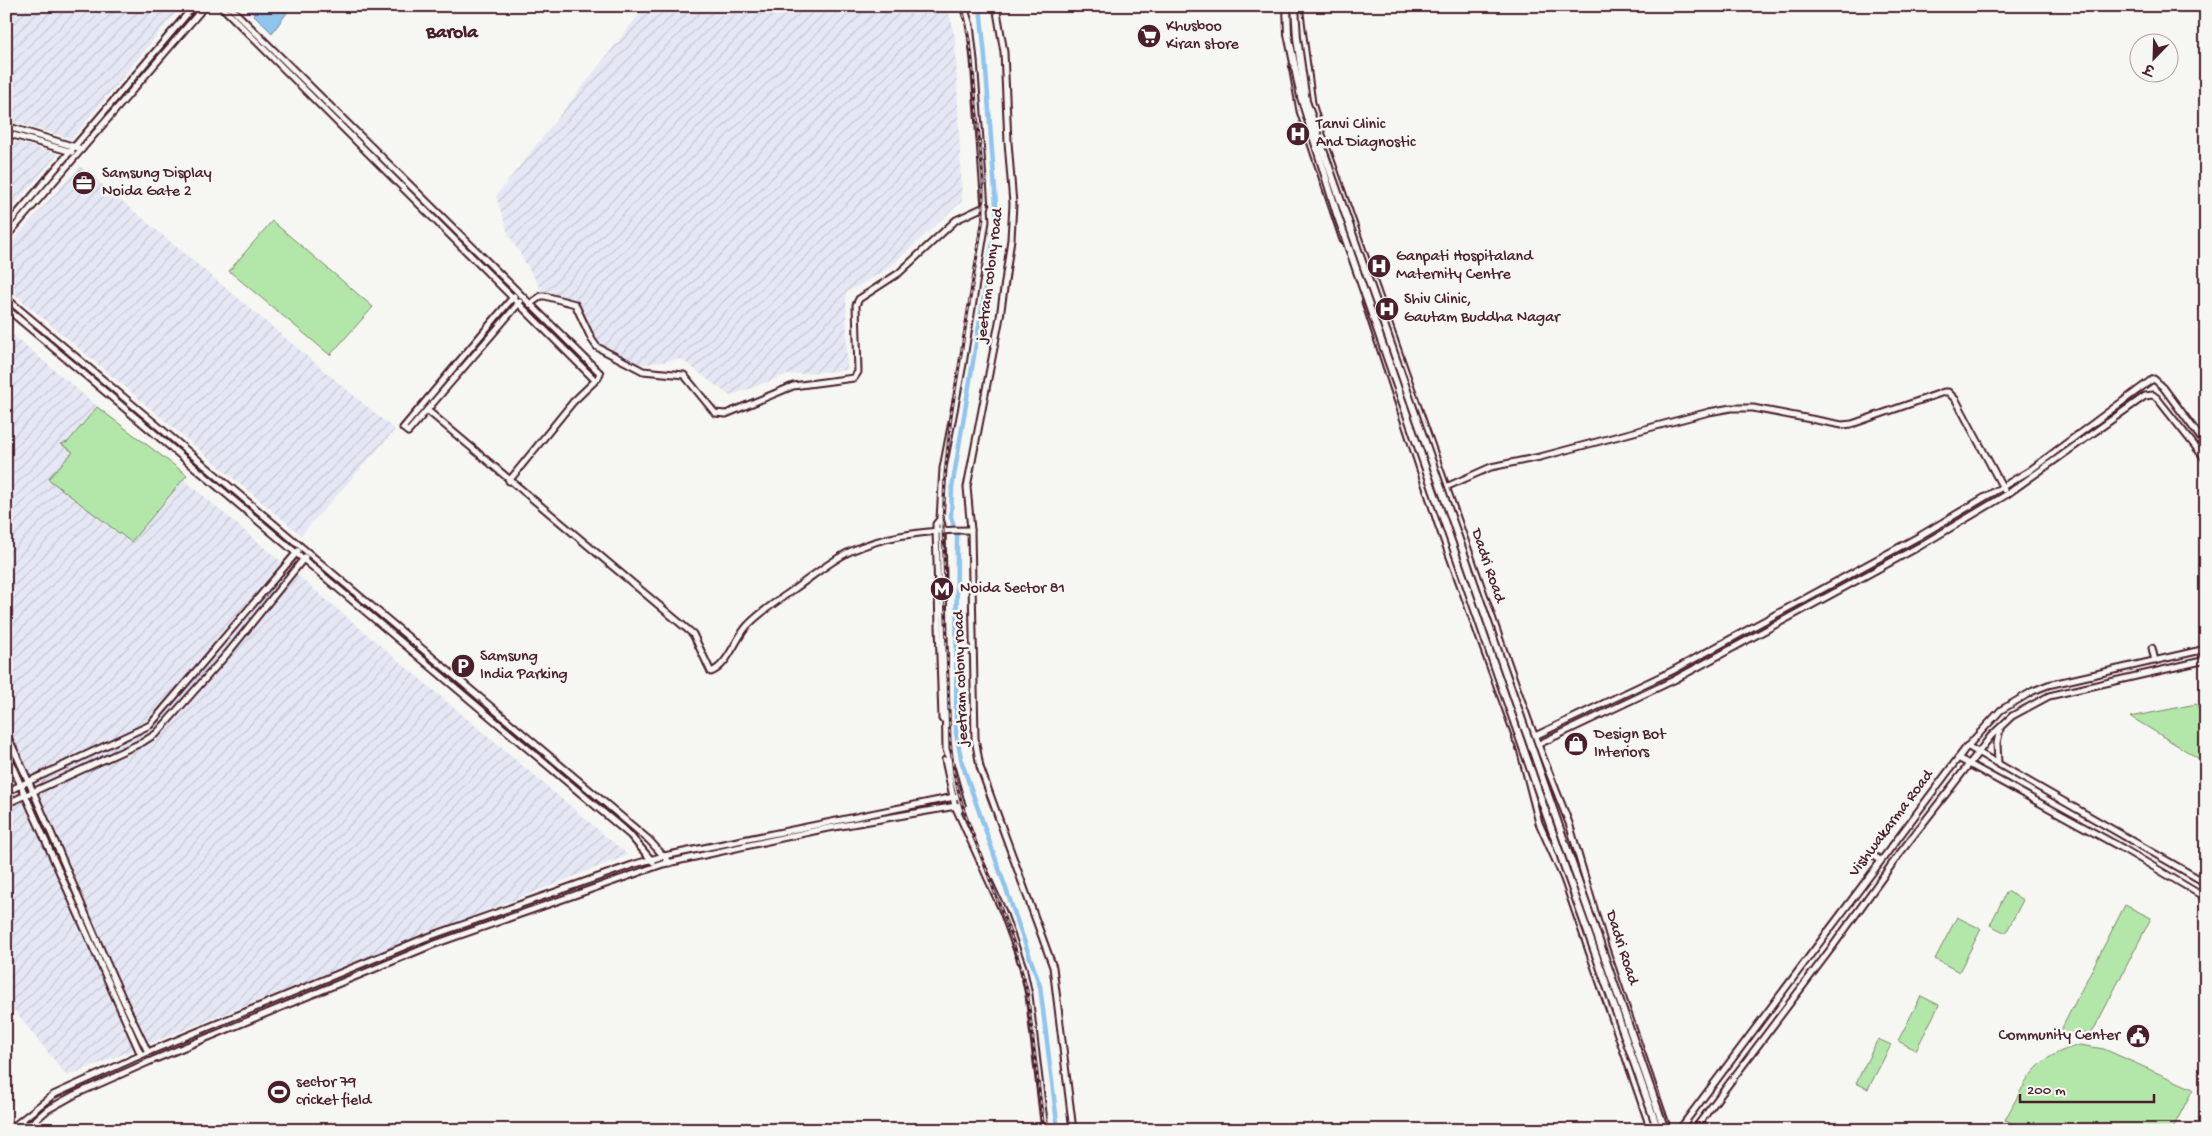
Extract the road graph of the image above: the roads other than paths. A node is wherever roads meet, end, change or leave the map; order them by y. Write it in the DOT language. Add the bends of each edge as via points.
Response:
graph roads {
  1 [pos="194,6"];
  2 [pos="205,6"];
  3 [pos="221,6"];
  4 [pos="229,6"];
  5 [pos="964,6"];
  6 [pos="996,6"];
  7 [pos="1286,6"];
  8 [pos="1297,6"];
  9 [pos="6,126"];
  10 [pos="6,133"];
  11 [pos="30,133"];
  12 [pos="28,139"];
  13 [pos="72,149"];
  14 [pos="80,151"];
  15 [pos="986,206"];
  16 [pos="6,227"];
  17 [pos="6,237"];
  18 [pos="518,292"];
  19 [pos="513,297"];
  20 [pos="6,298"];
  21 [pos="524,298"];
  22 [pos="519,302"];
  23 [pos="530,304"];
  24 [pos="6,308"];
  25 [pos="596,380"];
  26 [pos="427,410"];
  27 [pos="2206,445"];
  28 [pos="2206,460"];
  29 [pos="509,481"];
  30 [pos="2000,484"];
  31 [pos="1446,488"];
  32 [pos="2006,496"];
  33 [pos="940,519"];
  34 [pos="942,530"];
  35 [pos="971,530"];
  36 [pos="936,531"];
  37 [pos="302,547"];
  38 [pos="309,552"];
  39 [pos="297,553"];
  40 [pos="304,559"];
  41 [pos="2152,648"];
  42 [pos="2206,649"];
  43 [pos="2206,660"];
  44 [pos="2156,661"];
  45 [pos="2000,728"];
  46 [pos="6,733"];
  47 [pos="1534,736"];
  48 [pos="1516,740"];
  49 [pos="1537,745"];
  50 [pos="1967,746"];
  51 [pos="1520,749"];
  52 [pos="6,752"];
  53 [pos="1979,752"];
  54 [pos="1958,758"];
  55 [pos="1969,764"];
  56 [pos="1998,764"];
  57 [pos="30,781"];
  58 [pos="21,786"];
  59 [pos="6,792"];
  60 [pos="35,792"];
  61 [pos="26,795"];
  62 [pos="956,796"];
  63 [pos="6,804"];
  64 [pos="959,807"];
  65 [pos="1870,853"];
  66 [pos="664,856"];
  67 [pos="652,859"];
  68 [pos="1880,860"];
  69 [pos="670,863"];
  70 [pos="657,866"];
  71 [pos="2206,883"];
  72 [pos="2206,898"];
  73 [pos="148,1052"];
  74 [pos="141,1055"];
  75 [pos="9,1130"];
  76 [pos="24,1130"];
  77 [pos="1045,1130"];
  78 [pos="1073,1130"];
  79 [pos="1651,1130"];
  80 [pos="1658,1130"];
  81 [pos="1667,1130"];
  82 [pos="1679,1130"];
  83 [pos="1694,1130"];
  1 -- 13 [label="street"];
  2 -- 14 [label="street"];
  3 -- 19 [label="street"];
  4 -- 18 [label="street"];
  5 -- 15 [label="street" via="973,51"];
  6 -- 35 [label="street, jeetram colony road" via="1004,52 1012,230 1000,317 967,487"];
  7 -- 48 [label="street, Dadri Road" via="1288,46 1302,120 1438,524"];
  7 -- 80 [label="main road, bridge" via="1288,34 1301,97 1337,214"];
  8 -- 31 [label="street, Dadri Road" via="1312,103"];
  8 -- 81 [label="main road, bridge" via="1297,38 1306,100"];
  9 -- 11 [label="street"];
  10 -- 12 [label="street"];
  11 -- 12 [label="street"];
  11 -- 13 [label="street"];
  12 -- 13 [label="street"];
  13 -- 14 [label="street"];
  13 -- 16 [label="street"];
  14 -- 17 [label="street"];
  15 -- 23 [label="street" via="956,220 896,275 859,299 856,305 858,372 854,378 793,386 726,414 715,413 684,375 643,371 597,347 575,304 541,296"];
  15 -- 33 [label="street" via="984,247 943,468"];
  18 -- 19 [label="street"];
  18 -- 21 [label="street"];
  19 -- 22 [label="street"];
  19 -- 26 [label="street" via="403,428 408,432"];
  20 -- 37 [label="street"];
  21 -- 22 [label="street"];
  21 -- 23 [label="street"];
  22 -- 25 [label="street"];
  22 -- 26 [label="street"];
  23 -- 25 [label="street" via="598,370"];
  24 -- 39 [label="street"];
  25 -- 29 [label="street" via="573,402"];
  26 -- 29 [label="street"];
  27 -- 30 [label="street" via="2154,379"];
  28 -- 32 [label="street" via="2157,398 2150,394"];
  29 -- 36 [label="street" via="693,634 711,672 735,647 749,624 778,600 849,552 880,541"];
  30 -- 31 [label="street" via="1953,395 1944,392 1842,425 1753,408 1709,412 1491,468"];
  30 -- 32 [label="street"];
  30 -- 47 [label="street" via="1918,537 1721,645"];
  31 -- 47 [label="street, Dadri Road"];
  32 -- 49 [label="street" via="1674,680"];
  33 -- 34 [label="street"];
  33 -- 36 [label="street"];
  34 -- 35 [label="street"];
  34 -- 36 [label="street"];
  34 -- 62 [label="street" via="946,749"];
  35 -- 78 [label="street, jeetram colony road" via="976,747 1053,968"];
  36 -- 62 [label="street" via="943,746"];
  37 -- 38 [label="street"];
  37 -- 39 [label="street"];
  38 -- 40 [label="street"];
  38 -- 66 [label="street"];
  39 -- 40 [label="street"];
  39 -- 57 [label="street" via="150,725"];
  40 -- 60 [label="street" via="157,733"];
  40 -- 67 [label="street" via="630,835"];
  41 -- 44 [label="street"];
  42 -- 44 [label="street, Vishwakarma Road"];
  43 -- 45 [label="street, Vishwakarma Road" via="2049,696 2017,713"];
  44 -- 50 [label="street, Vishwakarma Road" via="2033,691 2001,710"];
  45 -- 53 [label="street, Vishwakarma Road"];
  45 -- 56 [label="street"];
  46 -- 57 [label="street"];
  47 -- 48 [label="street"];
  47 -- 49 [label="street, Dadri Road"];
  48 -- 51 [label="street, Dadri Road"];
  49 -- 51 [label="street"];
  49 -- 81 [label="street, Dadri Road" via="1569,823 1605,946"];
  50 -- 53 [label="street"];
  50 -- 54 [label="street, Vishwakarma Road"];
  51 -- 79 [label="street, Dadri Road" via="1539,823 1567,886"];
  52 -- 58 [label="street"];
  53 -- 55 [label="street, Vishwakarma Road"];
  53 -- 56 [label="street"];
  54 -- 55 [label="street"];
  54 -- 68 [label="street, Vishwakarma Road"];
  55 -- 72 [label="street"];
  55 -- 83 [label="street, Vishwakarma Road"];
  56 -- 71 [label="street"];
  57 -- 58 [label="street"];
  57 -- 60 [label="street"];
  58 -- 59 [label="street"];
  58 -- 61 [label="street"];
  60 -- 61 [label="street"];
  60 -- 73 [label="street"];
  61 -- 63 [label="street"];
  61 -- 74 [label="street"];
  62 -- 64 [label="street"];
  62 -- 66 [label="street"];
  64 -- 69 [label="street" via="823,829"];
  64 -- 77 [label="street" via="1023,967"];
  65 -- 68 [label="street"];
  66 -- 67 [label="street"];
  66 -- 69 [label="street"];
  67 -- 70 [label="street"];
  67 -- 73 [label="street" via="425,938"];
  68 -- 82 [label="street, Vishwakarma Road"];
  69 -- 70 [label="street"];
  70 -- 76 [label="street" via="432,945 162,1057 74,1095 47,1110"];
  73 -- 74 [label="street"];
  74 -- 75 [label="street" via="53,1095"];
}
